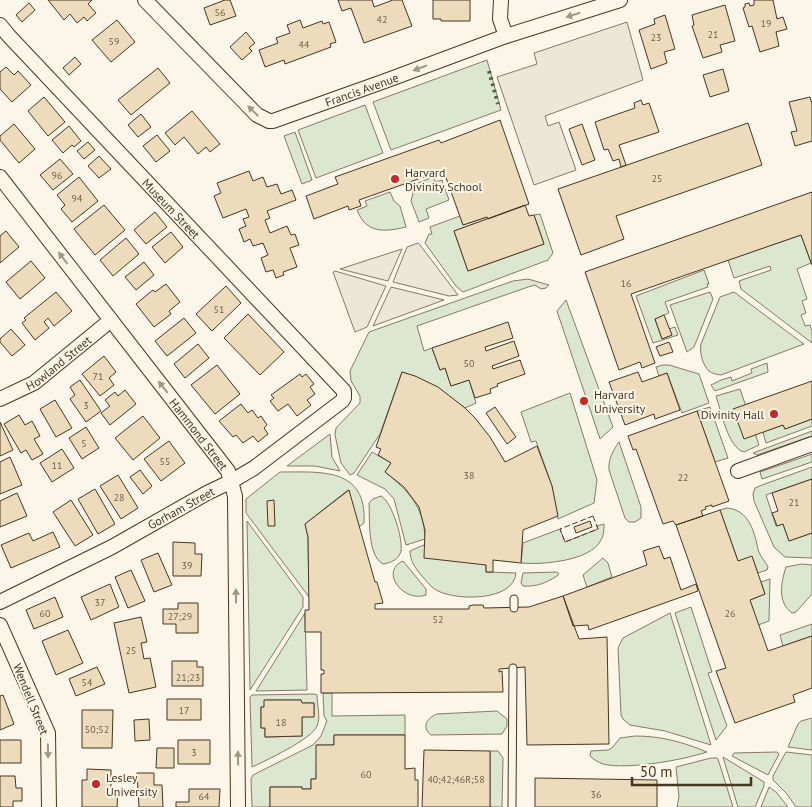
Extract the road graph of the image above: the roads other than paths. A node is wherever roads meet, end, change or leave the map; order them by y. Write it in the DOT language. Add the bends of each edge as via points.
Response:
graph roads {
  1 [pos="145,0"];
  2 [pos="501,0"];
  3 [pos="620,0"];
  4 [pos="3,35"];
  5 [pos="506,36"];
  6 [pos="0,177"];
  7 [pos="111,320"];
  8 [pos="344,391"];
  9 [pos="0,399"];
  10 [pos="812,444"];
  11 [pos="738,471"];
  12 [pos="232,481"];
  13 [pos="514,598"];
  14 [pos="0,602"];
  15 [pos="514,608"];
  16 [pos="0,625"];
  17 [pos="513,668"];
  18 [pos="49,807"];
  19 [pos="238,807"];
  20 [pos="512,807"];
  5 -- 1 [label="street, Francis Avenue, one-way" via="269,121 257,115"];
  2 -- 5 [label="street" via="500,19"];
  3 -- 5 [label="street, Francis Avenue, one-way"];
  4 -- 8 [label="street, Museum Street"];
  7 -- 6 [label="street, Hammond Street, one-way"];
  7 -- 9 [label="street, Howland Street" via="34,383"];
  12 -- 7 [label="street, Hammond Street, one-way" via="228,470"];
  8 -- 12 [label="street, Gorham Street" via="342,401"];
  10 -- 11 [label="street"];
  12 -- 14 [label="street, Gorham Street" via="112,547"];
  19 -- 12 [label="street, Hammond Street, one-way" via="235,502"];
  13 -- 15 [label="lane"];
  16 -- 18 [label="street, Wendell Street, one-way" via="48,733"];
  17 -- 20 [label="lane"];
}
